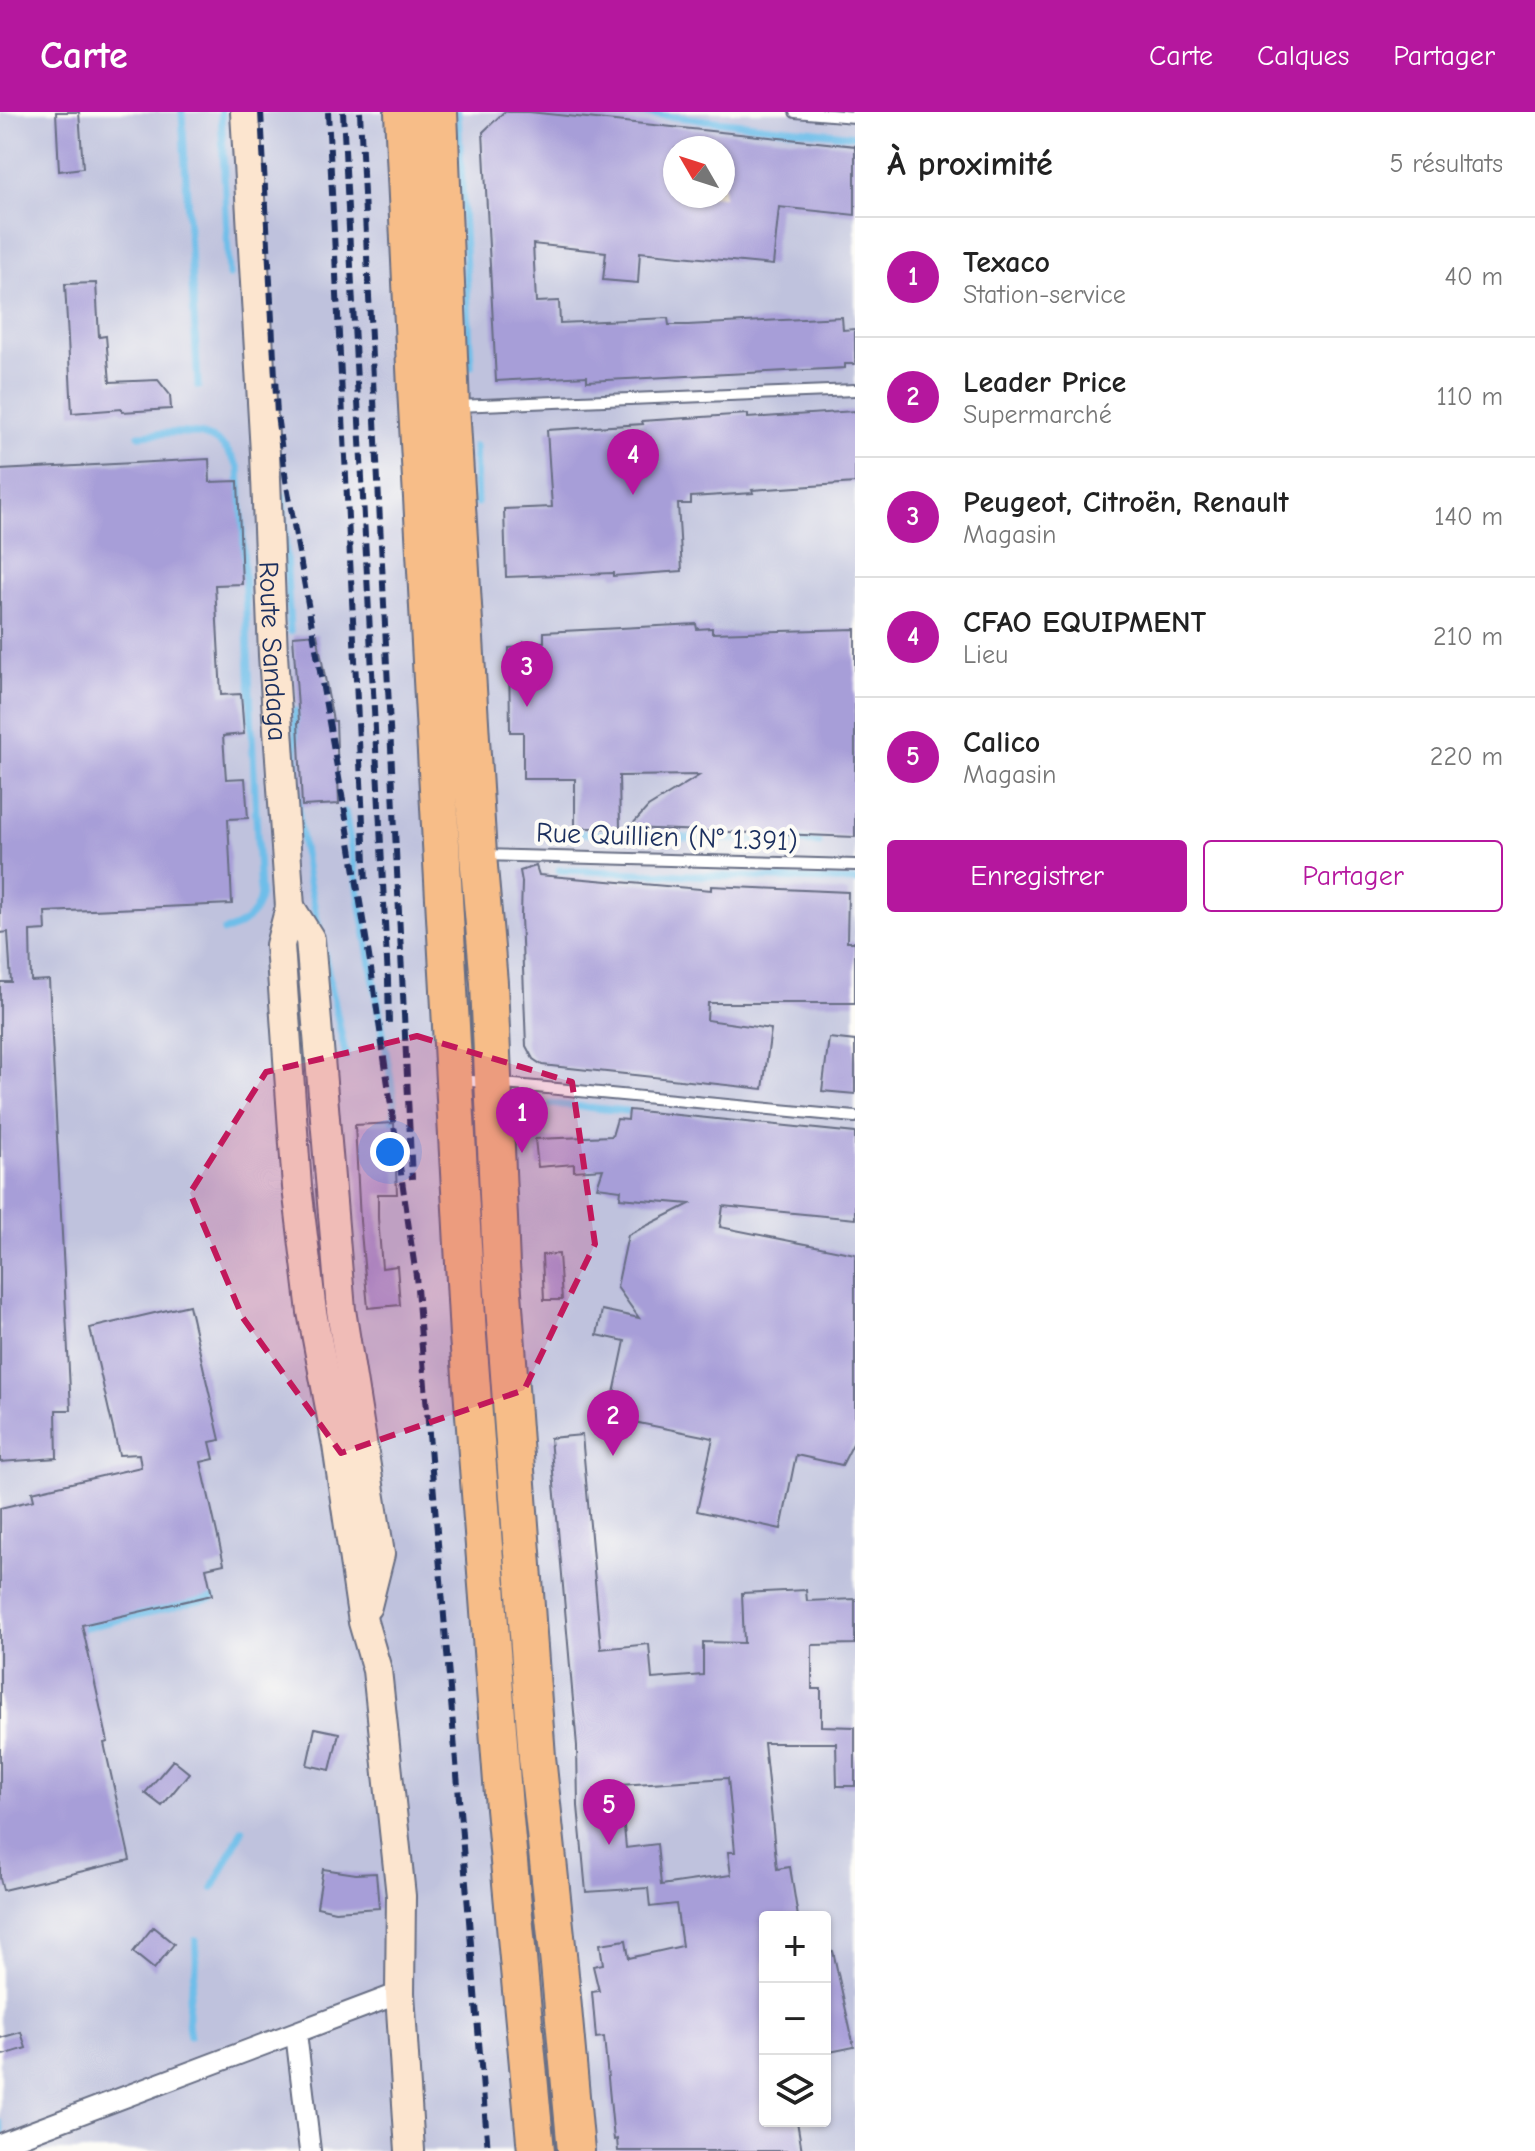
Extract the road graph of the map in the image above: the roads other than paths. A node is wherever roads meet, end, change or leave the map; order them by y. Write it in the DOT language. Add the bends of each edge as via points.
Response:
graph roads {
  1 [pos="245,112"];
  2 [pos="403,112"];
  3 [pos="439,112"];
  4 [pos="795,112"];
  5 [pos="855,117"];
  6 [pos="855,390"];
  7 [pos="451,406"];
  8 [pos="478,855"];
  9 [pos="855,865"];
  10 [pos="290,907"];
  11 [pos="455,1080"];
  12 [pos="493,1083"];
  13 [pos="855,1117"];
  14 [pos="350,1444"];
  15 [pos="400,1993"];
  16 [pos="296,2033"];
  17 [pos="0,2144"];
  18 [pos="310,2151"];
  19 [pos="410,2151"];
  20 [pos="536,2151"];
  21 [pos="576,2151"];
  1 -- 10 [label="street, Route Sandaga"];
  2 -- 11 [label="highway"];
  3 -- 7 [label="highway"];
  4 -- 5 [label="lane"];
  6 -- 7 [label="lane"];
  7 -- 8 [label="highway"];
  8 -- 9 [label="lane, Rue Quillien (N° 1.391)"];
  8 -- 12 [label="highway"];
  10 -- 14 [label="street" via="310,939"];
  10 -- 14 [label="street, Route Sandaga" via="280,945 297,1187 312,1312"];
  11 -- 12 [label="lane"];
  11 -- 20 [label="highway" via="491,1643"];
  12 -- 13 [label="lane"];
  12 -- 21 [label="highway" via="537,1757"];
  14 -- 15 [label="street" via="367,1557 363,1622 377,1670 401,1896"];
  15 -- 16 [label="street"];
  15 -- 19 [label="street"];
  16 -- 17 [label="street"];
  16 -- 18 [label="street"];
}
